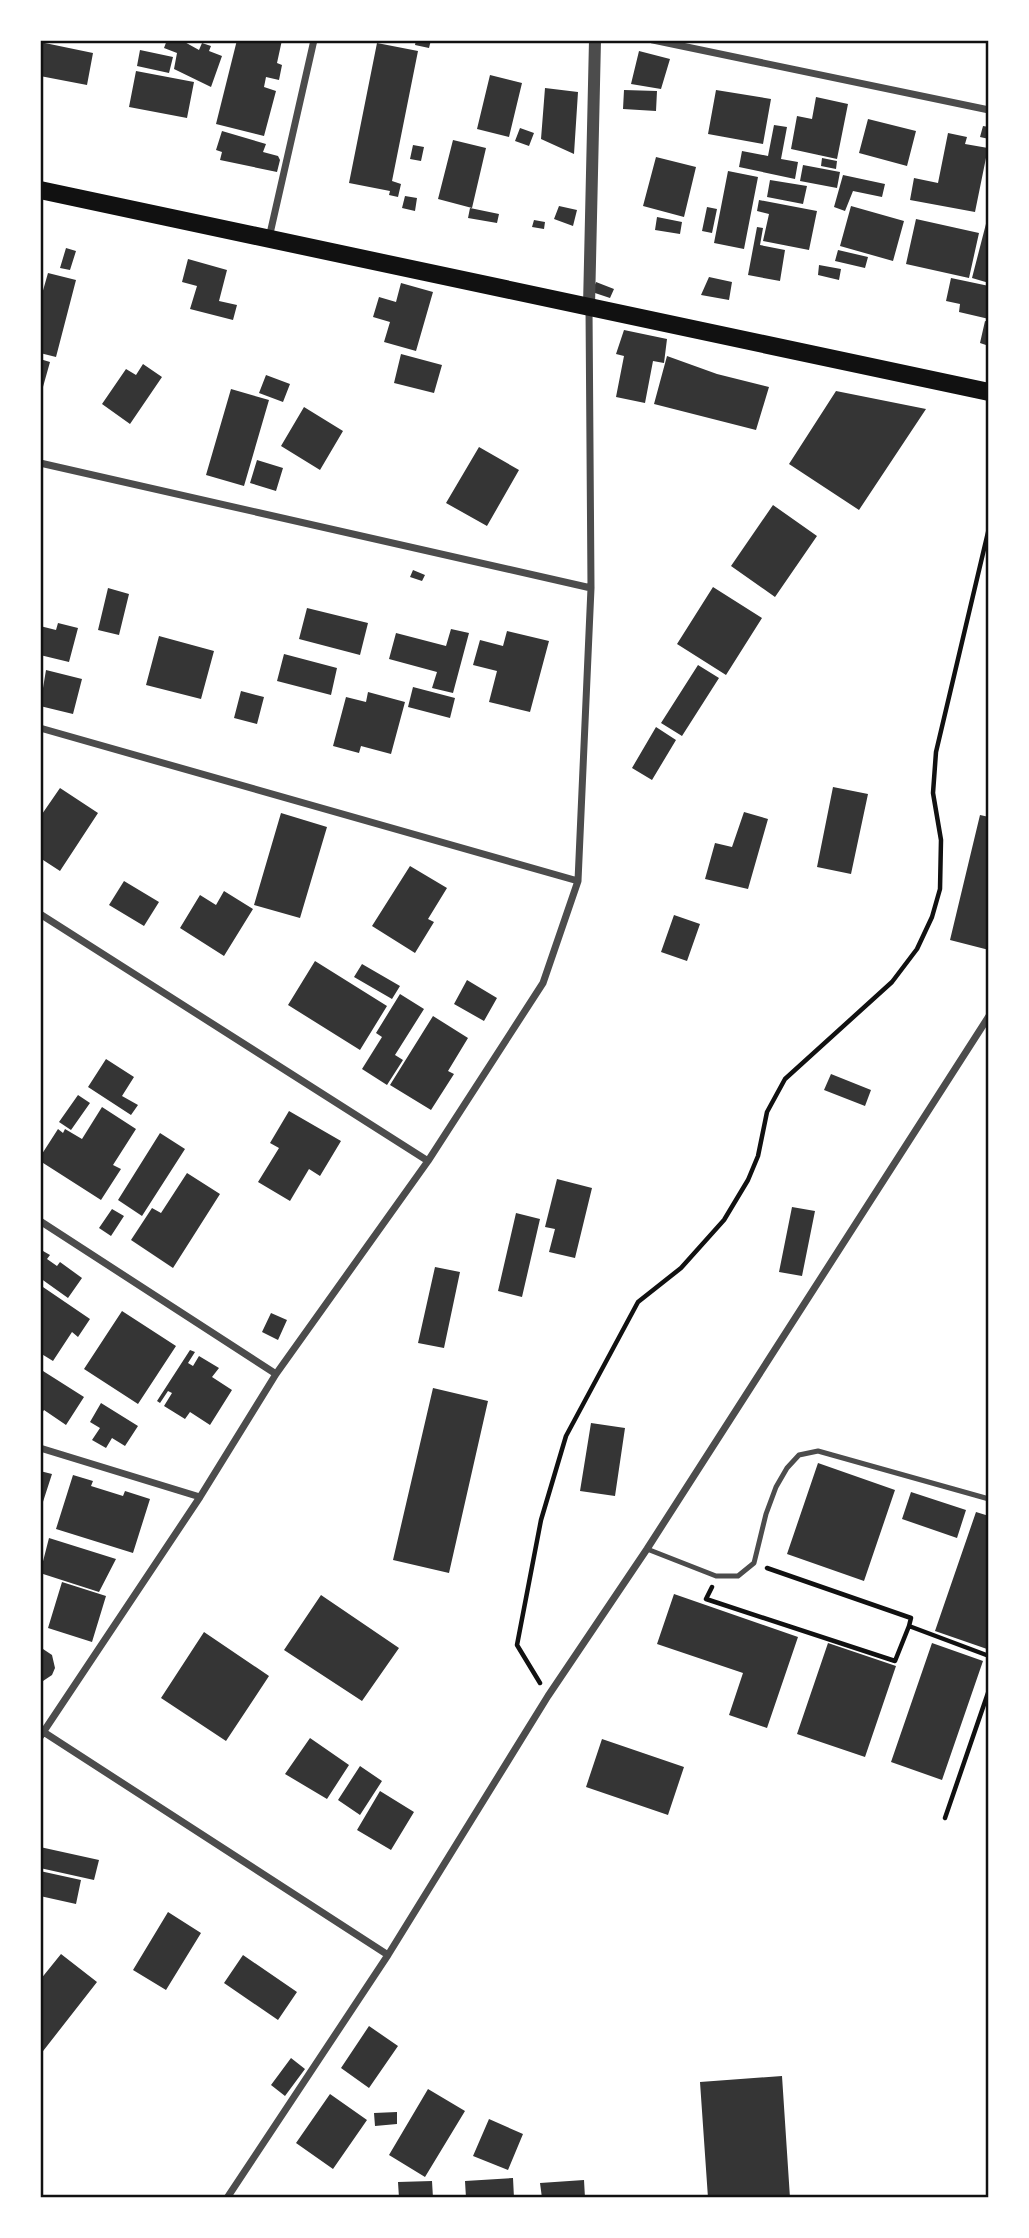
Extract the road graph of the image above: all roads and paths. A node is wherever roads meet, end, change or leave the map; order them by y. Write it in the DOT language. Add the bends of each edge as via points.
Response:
graph roads {
  1 [pos="314,40"];
  2 [pos="595,40"];
  3 [pos="653,40"];
  4 [pos="989,110"];
  5 [pos="40,190"];
  6 [pos="269,240"];
  7 [pos="589,306"];
  8 [pos="989,392"];
  9 [pos="40,463"];
  10 [pos="989,528"];
  11 [pos="591,589"];
  12 [pos="40,728"];
  13 [pos="578,881"];
  14 [pos="40,914"];
  15 [pos="989,1016"];
  16 [pos="428,1161"];
  17 [pos="40,1221"];
  18 [pos="275,1374"];
  19 [pos="40,1448"];
  20 [pos="200,1497"];
  21 [pos="989,1499"];
  22 [pos="647,1549"];
  23 [pos="754,1563"];
  24 [pos="716,1576"];
  25 [pos="909,1626"];
  26 [pos="989,1656"];
  27 [pos="989,1690"];
  28 [pos="548,1696"];
  29 [pos="41,1733"];
  30 [pos="945,1818"];
  31 [pos="388,1955"];
  32 [pos="227,2198"];
  1 -- 6 [label="street"];
  2 -- 7 [label="street"];
  3 -- 4 [label="street"];
  5 -- 6 [label="main road"];
  6 -- 7 [label="main road"];
  7 -- 8 [label="main road"];
  7 -- 11 [label="street"];
  9 -- 11 [label="street"];
  10 -- 28 [label="path" via="936,752 933,793 941,840 940,889 932,917 917,949 892,982 785,1079 767,1112 748,1180 724,1220 681,1268 638,1302 566,1436 541,1520 517,1645"];
  11 -- 13 [label="street"];
  12 -- 13 [label="street"];
  13 -- 16 [label="street" via="543,983"];
  14 -- 16 [label="street"];
  15 -- 22 [label="street"];
  16 -- 18 [label="street"];
  17 -- 18 [label="street"];
  18 -- 20 [label="street"];
  19 -- 20 [label="street"];
  20 -- 29 [label="street"];
  21 -- 23 [label="lane" via="818,1451 799,1455 776,1487"];
  22 -- 24 [label="lane"];
  22 -- 28 [label="street"];
  23 -- 24 [label="lane" via="738,1576"];
  23 -- 25 [label="path" via="911,1618"];
  24 -- 25 [label="path" via="706,1599 895,1661"];
  25 -- 26 [label="path"];
  27 -- 30 [label="path"];
  28 -- 31 [label="street"];
  29 -- 31 [label="street"];
  31 -- 32 [label="street"];
}
